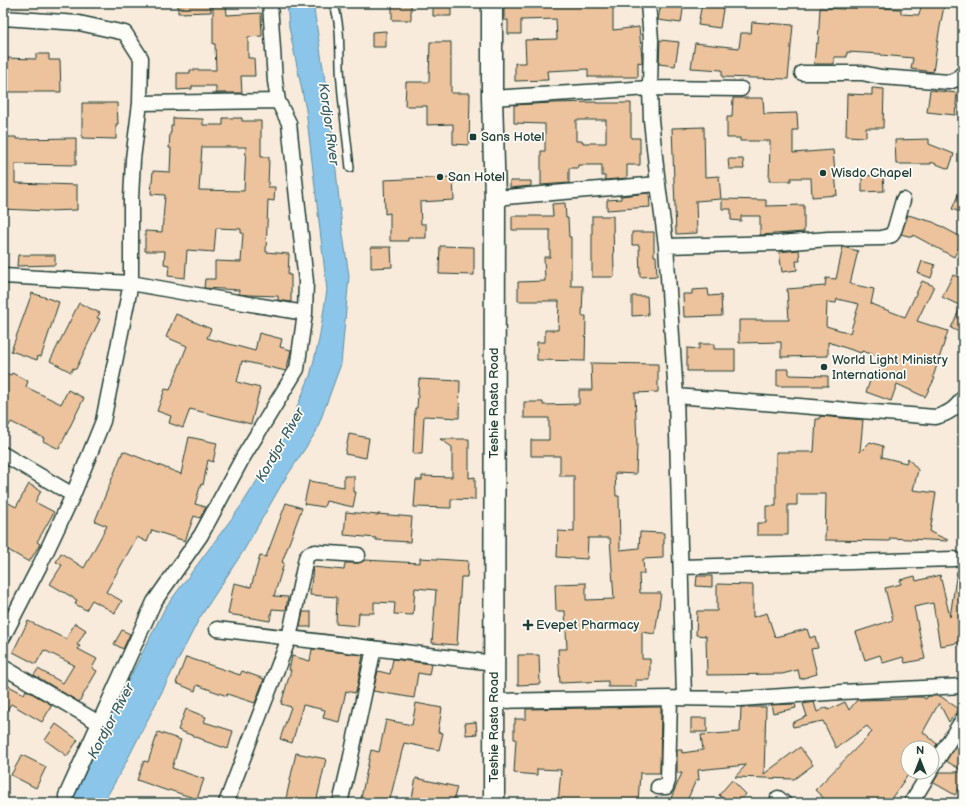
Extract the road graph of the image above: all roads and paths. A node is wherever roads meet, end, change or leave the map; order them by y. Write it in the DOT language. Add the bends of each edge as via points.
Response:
graph roads {
  1 [pos="270,3"];
  2 [pos="333,3"];
  3 [pos="492,3"];
  4 [pos="648,3"];
  5 [pos="3,18"];
  6 [pos="802,73"];
  7 [pos="963,73"];
  8 [pos="650,88"];
  9 [pos="741,89"];
  10 [pos="492,98"];
  11 [pos="278,101"];
  12 [pos="140,103"];
  13 [pos="350,168"];
  14 [pos="658,184"];
  15 [pos="495,198"];
  16 [pos="902,200"];
  17 [pos="666,246"];
  18 [pos="3,276"];
  19 [pos="131,283"];
  20 [pos="305,313"];
  21 [pos="676,396"];
  22 [pos="963,398"];
  23 [pos="3,454"];
  24 [pos="73,495"];
  25 [pos="358,555"];
  26 [pos="954,559"];
  27 [pos="681,567"];
  28 [pos="218,629"];
  29 [pos="3,637"];
  30 [pos="289,638"];
  31 [pos="374,648"];
  32 [pos="494,663"];
  33 [pos="3,667"];
  34 [pos="963,686"];
  35 [pos="677,698"];
  36 [pos="495,701"];
  37 [pos="963,719"];
  38 [pos="99,723"];
  39 [pos="940,755"];
  40 [pos="926,780"];
  41 [pos="658,787"];
  42 [pos="66,796"];
  43 [pos="915,802"];
  44 [pos="226,803"];
  45 [pos="340,803"];
  46 [pos="494,803"];
  1 -- 11 [label="street"];
  2 -- 13 [label="lane" via="340,36 341,80"];
  3 -- 10 [label="main road, Teshie Rasta Road"];
  4 -- 8 [label="street" via="651,40"];
  5 -- 12 [label="street" via="79,23 124,33 141,58"];
  6 -- 7 [label="street" via="862,73 887,78 949,82"];
  8 -- 9 [label="street"];
  8 -- 10 [label="street"];
  8 -- 14 [label="street"];
  10 -- 15 [label="main road, Teshie Rasta Road"];
  11 -- 12 [label="street"];
  11 -- 20 [label="street" via="289,123 306,282"];
  12 -- 19 [label="street" via="131,198"];
  14 -- 15 [label="street"];
  14 -- 17 [label="street"];
  15 -- 32 [label="main road, Teshie Rasta Road"];
  16 -- 17 [label="street" via="892,235 882,238"];
  17 -- 21 [label="street"];
  18 -- 19 [label="street"];
  19 -- 20 [label="street"];
  19 -- 24 [label="street" via="103,421"];
  20 -- 38 [label="street" via="297,369 242,459 201,534 154,602"];
  21 -- 22 [label="street" via="935,417 957,407"];
  21 -- 27 [label="street"];
  23 -- 24 [label="street"];
  24 -- 29 [label="street"];
  25 -- 30 [label="street" via="316,552 309,554"];
  26 -- 27 [label="street"];
  27 -- 35 [label="street"];
  28 -- 30 [label="street"];
  30 -- 31 [label="street"];
  30 -- 44 [label="street"];
  31 -- 32 [label="street"];
  31 -- 45 [label="street"];
  32 -- 36 [label="main road, Teshie Rasta Road"];
  33 -- 38 [label="street"];
  34 -- 35 [label="street" via="740,699"];
  35 -- 36 [label="street"];
  35 -- 41 [label="street" via="668,781 666,787"];
  36 -- 46 [label="main road, Teshie Rasta Road"];
  37 -- 39 [label="street"];
  38 -- 42 [label="street"];
  40 -- 43 [label="street"];
}
